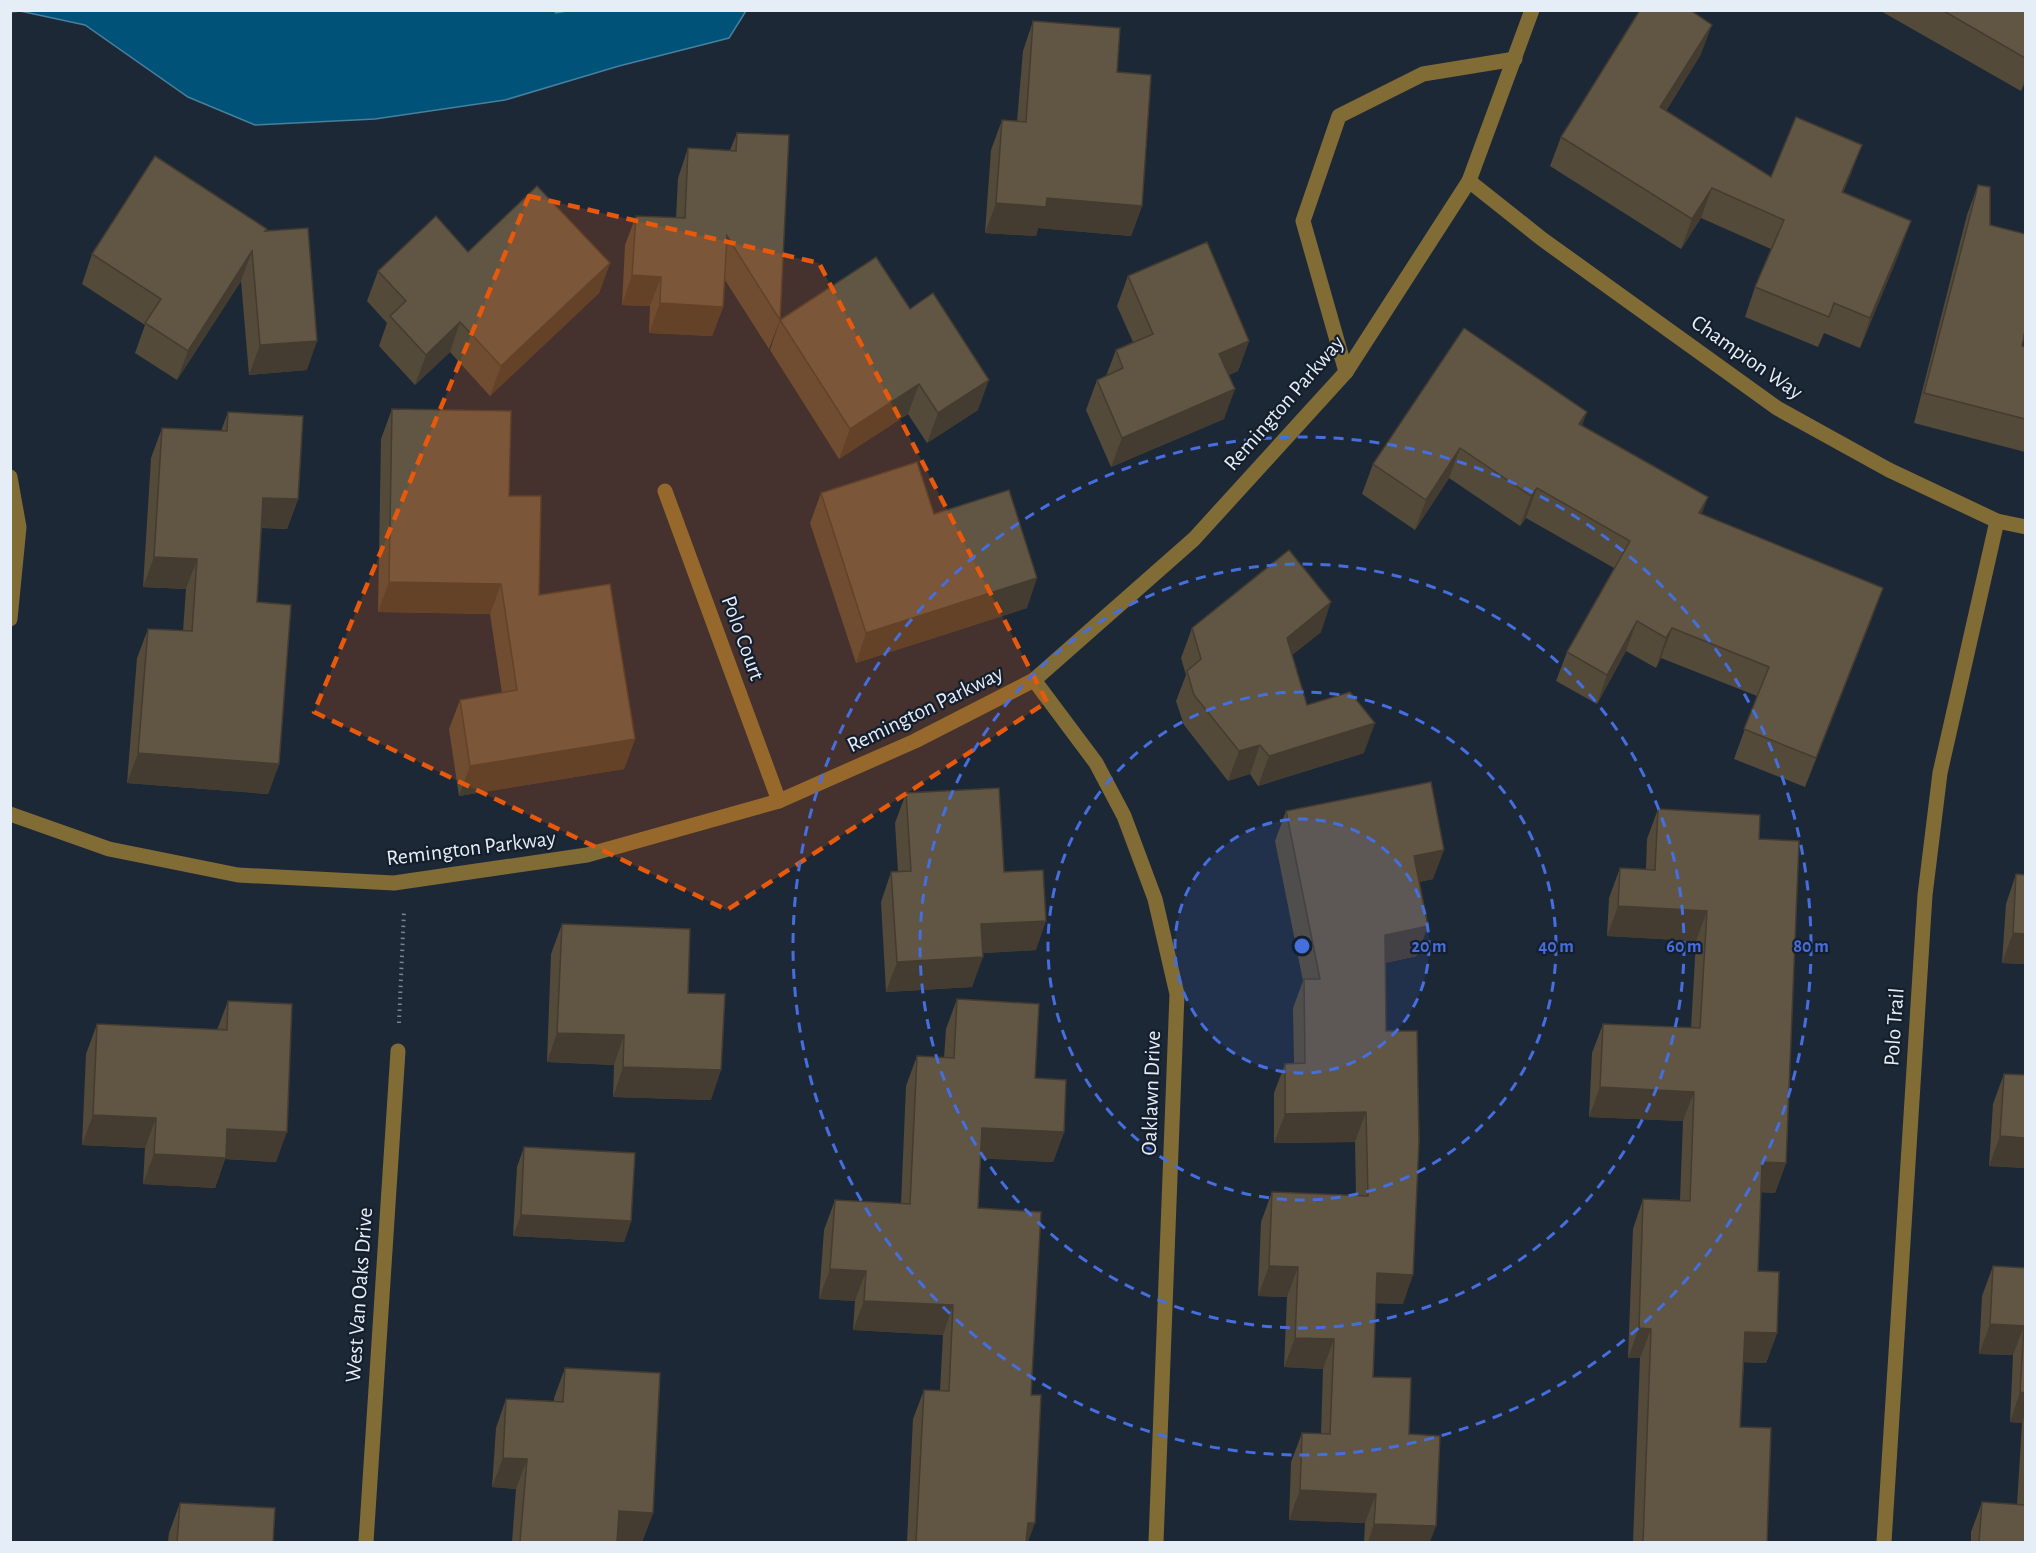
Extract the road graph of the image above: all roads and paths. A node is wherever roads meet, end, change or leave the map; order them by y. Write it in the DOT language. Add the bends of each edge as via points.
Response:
graph roads {
  1 [pos="1532,10"];
  2 [pos="1515,59"];
  3 [pos="1468,181"];
  4 [pos="1346,372"];
  5 [pos="10,477"];
  6 [pos="665,491"];
  7 [pos="1997,521"];
  8 [pos="2025,527"];
  9 [pos="10,619"];
  10 [pos="1034,680"];
  11 [pos="779,801"];
  12 [pos="10,814"];
  13 [pos="406,882"];
  14 [pos="398,1051"];
  15 [pos="366,1542"];
  16 [pos="1156,1542"];
  17 [pos="1884,1542"];
  1 -- 2 [label="street, Remington Parkway"];
  2 -- 3 [label="street, Remington Parkway"];
  2 -- 4 [label="street" via="1423,74 1339,116 1303,221"];
  3 -- 4 [label="street, Remington Parkway"];
  3 -- 7 [label="street, Champion Way" via="1777,408 1889,470"];
  4 -- 10 [label="street, Remington Parkway" via="1194,538"];
  5 -- 9 [label="street" via="19,527"];
  6 -- 11 [label="street, Polo Court"];
  7 -- 8 [label="street, Champion Way"];
  7 -- 17 [label="street, Polo Trail" via="1940,773 1925,895"];
  10 -- 11 [label="street, Remington Parkway" via="915,741"];
  10 -- 16 [label="street, Oaklawn Drive" via="1096,763 1124,816 1155,899 1177,994"];
  11 -- 13 [label="street, Remington Parkway" via="587,855"];
  12 -- 13 [label="street, Remington Parkway" via="109,849 238,874"];
  13 -- 14 [label="path"];
  14 -- 15 [label="street, West Van Oaks Drive"];
}
